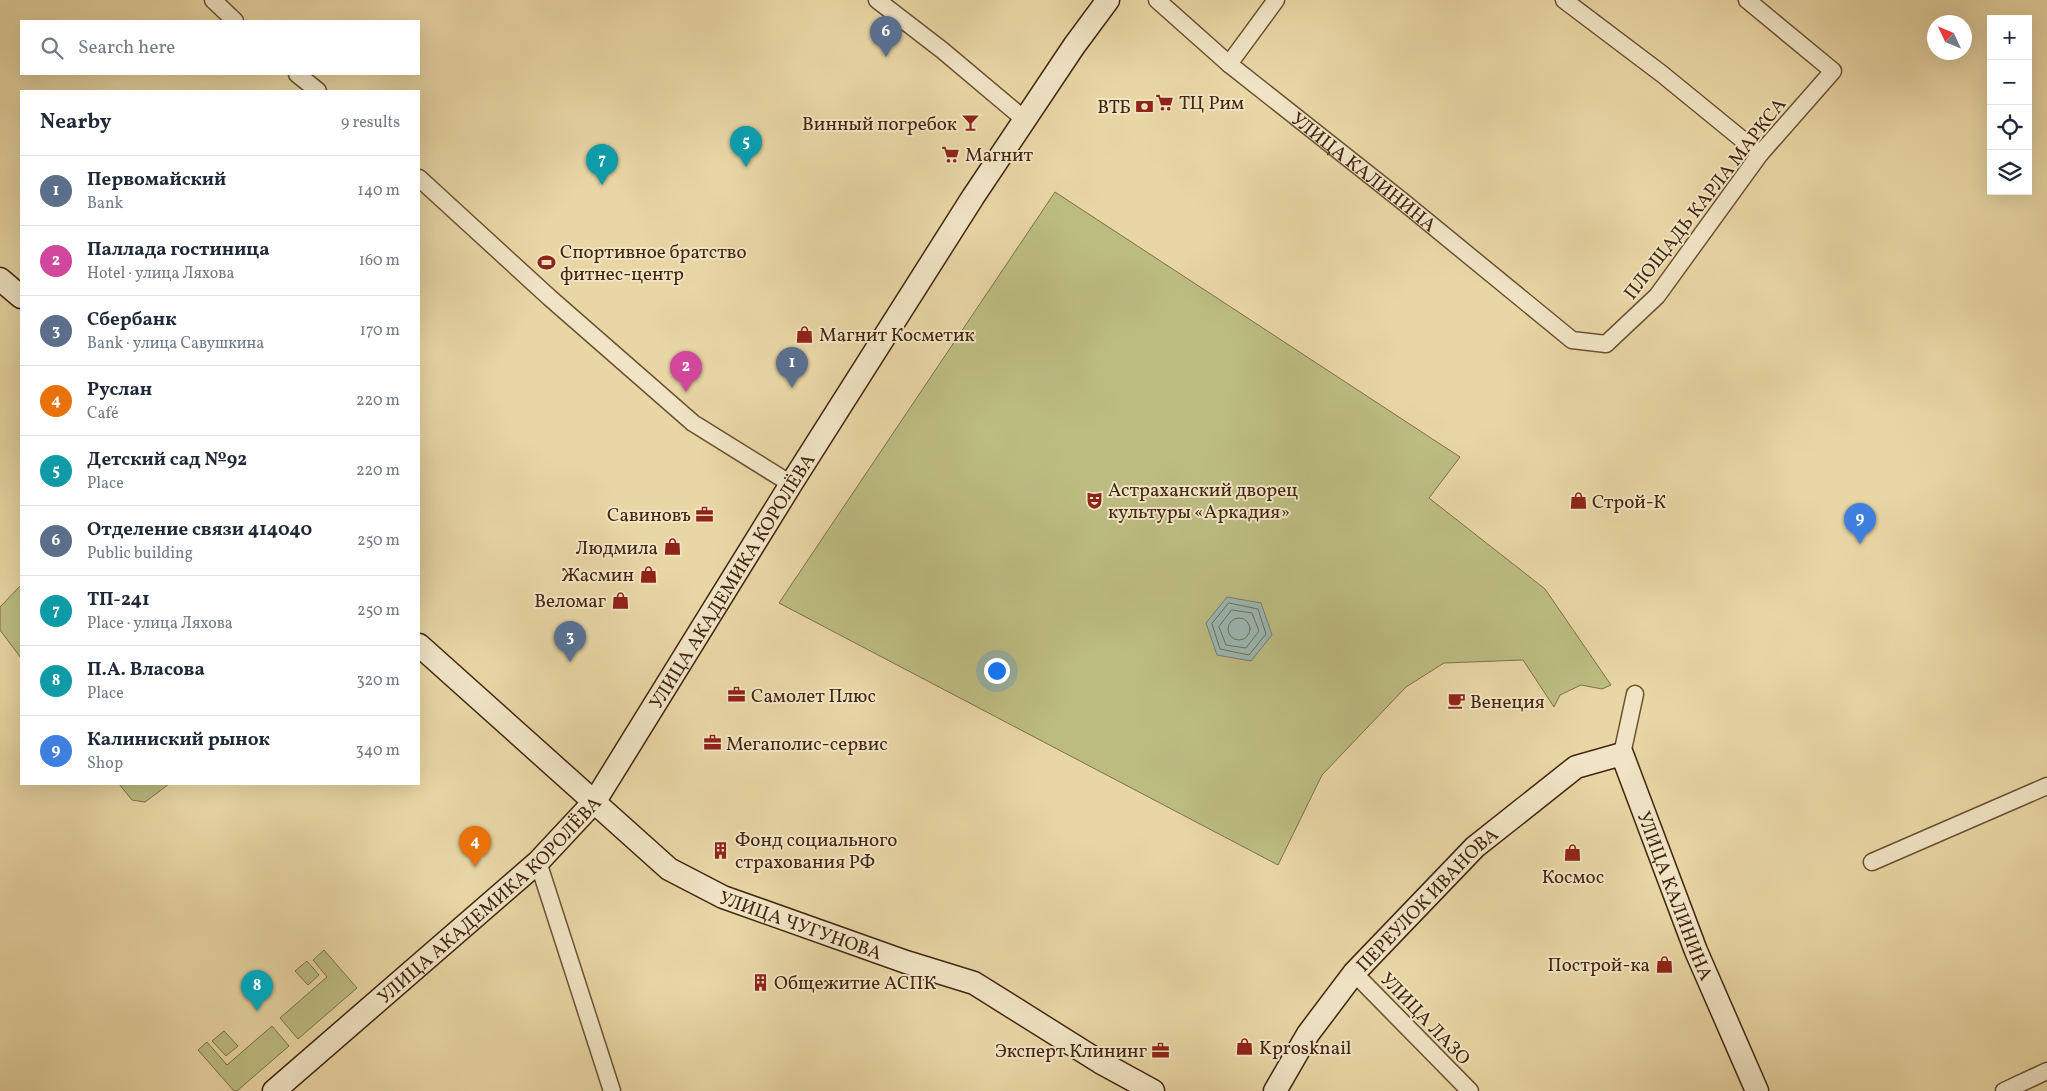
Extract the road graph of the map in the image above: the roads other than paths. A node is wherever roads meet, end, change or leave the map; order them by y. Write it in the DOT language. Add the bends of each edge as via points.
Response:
graph roads {
  1 [pos="213,0"];
  2 [pos="877,0"];
  3 [pos="1108,0"];
  4 [pos="1157,0"];
  5 [pos="1276,0"];
  6 [pos="1564,0"];
  7 [pos="1748,0"];
  8 [pos="234,20"];
  9 [pos="1230,64"];
  10 [pos="298,75"];
  11 [pos="317,90"];
  12 [pos="1024,119"];
  13 [pos="1760,154"];
  14 [pos="420,179"];
  15 [pos="0,278"];
  16 [pos="20,296"];
  17 [pos="1572,340"];
  18 [pos="791,484"];
  19 [pos="420,646"];
  20 [pos="1635,694"];
  21 [pos="1622,754"];
  22 [pos="2047,786"];
  23 [pos="595,801"];
  24 [pos="538,862"];
  25 [pos="1872,862"];
  26 [pos="1354,973"];
  27 [pos="2047,1071"];
  28 [pos="274,1091"];
  29 [pos="612,1091"];
  30 [pos="1153,1091"];
  31 [pos="1275,1091"];
  32 [pos="1470,1091"];
  33 [pos="1757,1091"];
  34 [pos="2004,1091"];
  1 -- 8 [label="street"];
  2 -- 12 [label="street"];
  3 -- 12 [label="main road, УЛИЦА АКАДЕМИКА КОРОЛЁВА"];
  4 -- 9 [label="street, УЛИЦА КАЛИНИНА"];
  5 -- 9 [label="street"];
  6 -- 13 [label="street"];
  7 -- 13 [label="street, ПЛОЩАДЬ КАРЛА МАРКСА" via="1833,71"];
  9 -- 17 [label="street, УЛИЦА КАЛИНИНА"];
  10 -- 11 [label="street"];
  12 -- 18 [label="main road, УЛИЦА АКАДЕМИКА КОРОЛЁВА"];
  13 -- 17 [label="street, ПЛОЩАДЬ КАРЛА МАРКСА" via="1657,296 1606,344"];
  14 -- 18 [label="street" via="693,423"];
  15 -- 16 [label="main road"];
  18 -- 23 [label="main road, УЛИЦА АКАДЕМИКА КОРОЛЁВА"];
  19 -- 23 [label="main road, УЛИЦА ЧУГУНОВА"];
  20 -- 21 [label="street"];
  21 -- 26 [label="main road, ПЕРЕУЛОК ИВАНОВА" via="1576,767 1475,847"];
  21 -- 33 [label="main road, УЛИЦА КАЛИНИНА" via="1696,951"];
  22 -- 25 [label="street"];
  23 -- 24 [label="main road, УЛИЦА АКАДЕМИКА КОРОЛЁВА"];
  23 -- 30 [label="main road, УЛИЦА ЧУГУНОВА" via="669,869 716,893 906,962 974,983 1100,1062"];
  24 -- 28 [label="main road, УЛИЦА АКАДЕМИКА КОРОЛЁВА"];
  24 -- 29 [label="street"];
  26 -- 31 [label="main road, ПЕРЕУЛОК ИВАНОВА" via="1308,1034"];
  26 -- 32 [label="street, УЛИЦА ЛАЗО"];
  27 -- 34 [label="street"];
}
